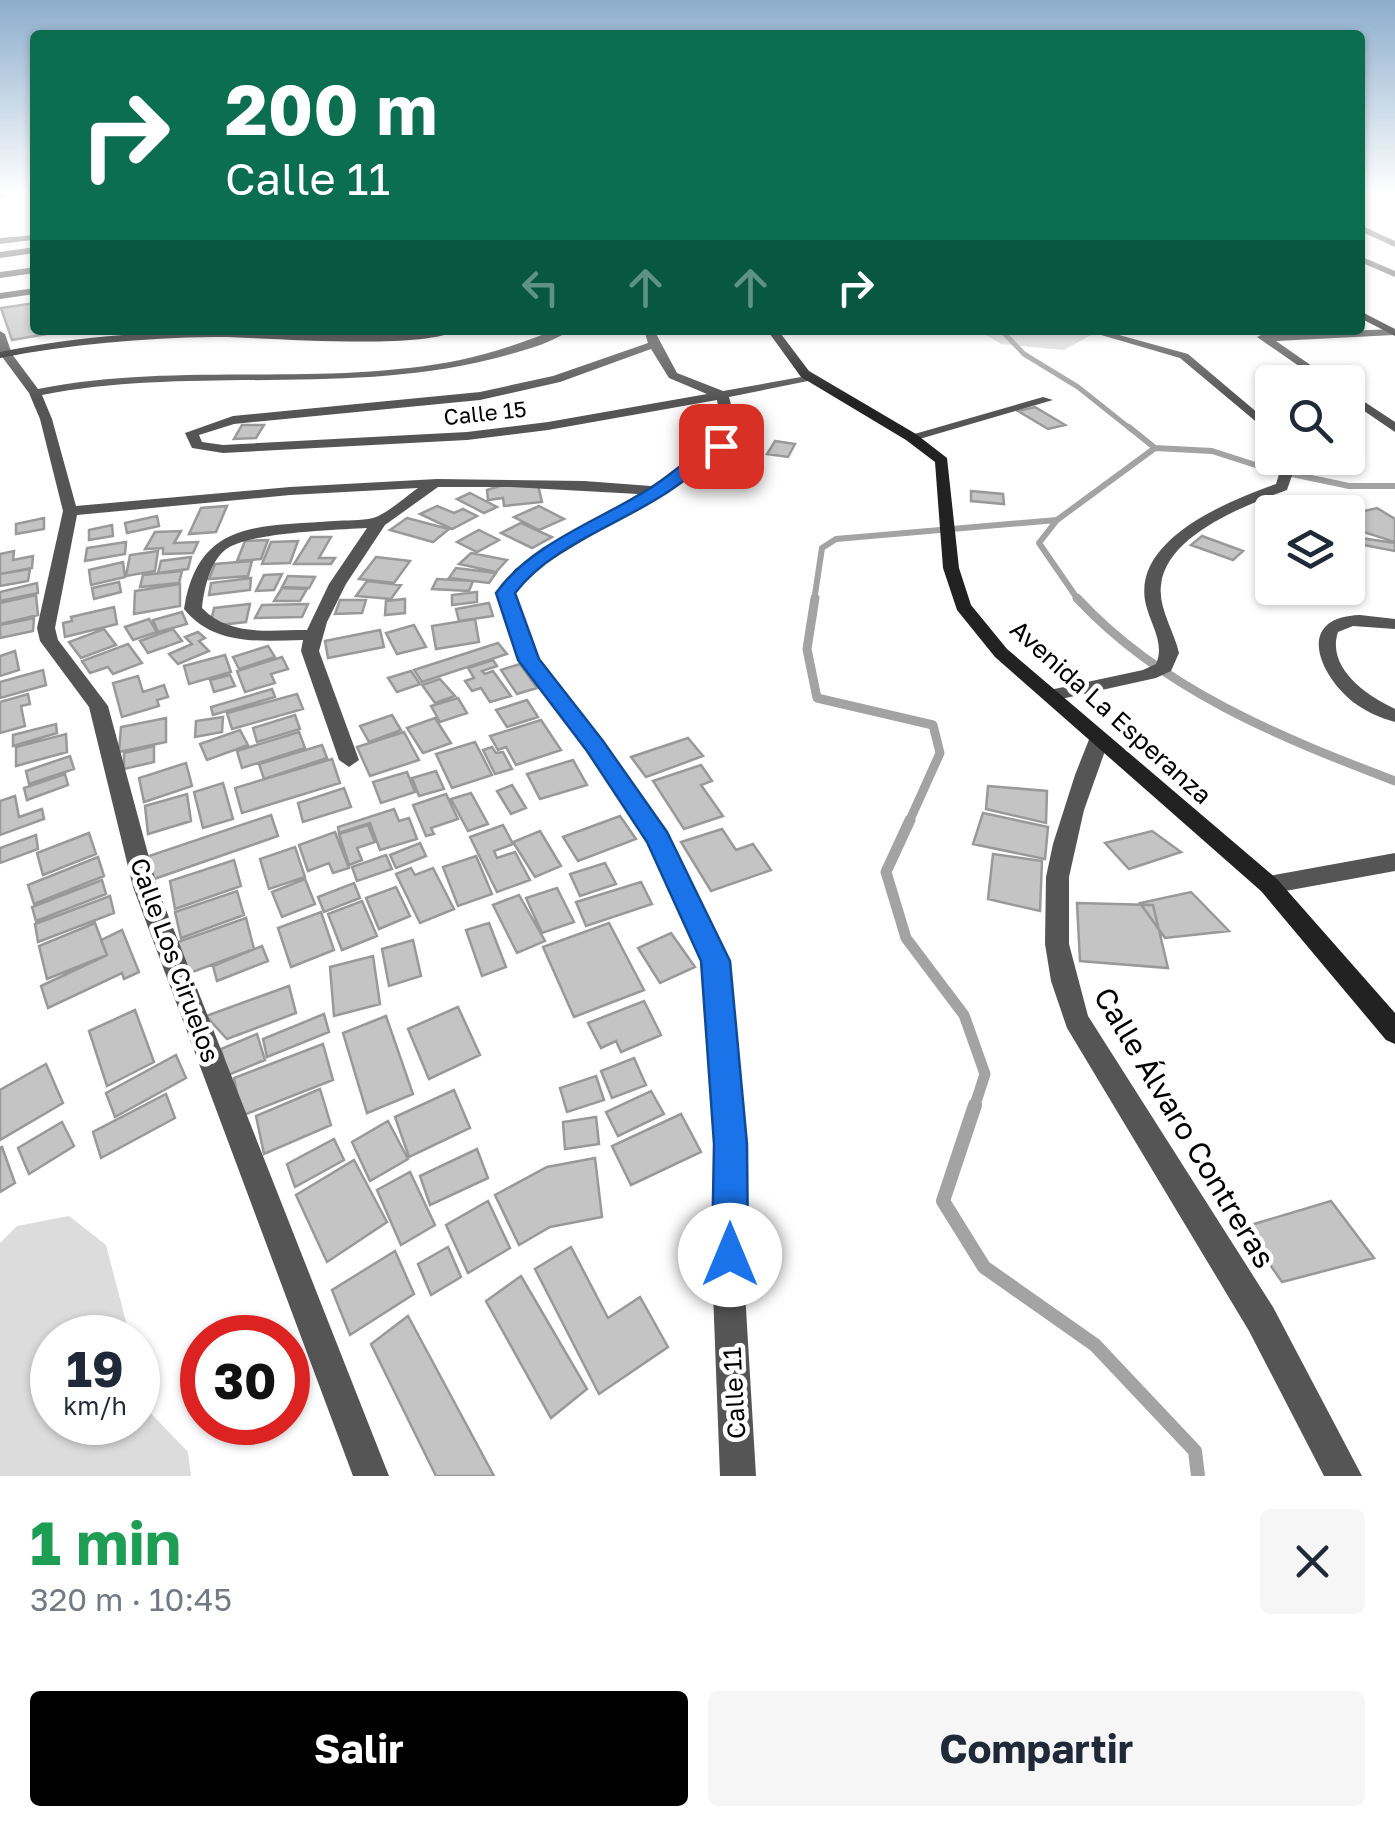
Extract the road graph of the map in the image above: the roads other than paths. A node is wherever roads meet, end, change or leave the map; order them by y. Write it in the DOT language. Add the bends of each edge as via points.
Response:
graph roads {
  1 [pos="1367,262"];
  2 [pos="30,271"];
  3 [pos="1395,274"];
  4 [pos="0,275"];
  5 [pos="30,291"];
  6 [pos="0,296"];
  7 [pos="1365,317"];
  8 [pos="1365,333"];
  9 [pos="1394,333"];
  10 [pos="110,335"];
  11 [pos="549,335"];
  12 [pos="651,335"];
  13 [pos="776,335"];
  14 [pos="1107,335"];
  15 [pos="1260,335"];
  16 [pos="655,344"];
  17 [pos="2,348"];
  18 [pos="1304,365"];
  19 [pos="812,379"];
  20 [pos="35,393"];
  21 [pos="722,395"];
  22 [pos="1046,400"];
  23 [pos="1365,408"];
  24 [pos="1255,417"];
  25 [pos="1395,428"];
  26 [pos="910,437"];
  27 [pos="1286,475"];
  28 [pos="432,486"];
  29 [pos="657,491"];
  30 [pos="70,511"];
  31 [pos="380,522"];
  32 [pos="1395,624"];
  33 [pos="311,635"];
  34 [pos="1052,694"];
  35 [pos="1395,716"];
  36 [pos="1100,737"];
  37 [pos="349,760"];
  38 [pos="1395,862"];
  39 [pos="1269,885"];
  40 [pos="1395,1032"];
  41 [pos="371,1476"];
  42 [pos="738,1476"];
  43 [pos="1344,1476"];
  1 -- 3 [label="street"];
  2 -- 4 [label="street"];
  5 -- 6 [label="street"];
  7 -- 9 [label="street"];
  8 -- 9 [label="street"];
  10 -- 17 [label="street"];
  11 -- 20 [label="street" via="485,357 395,374 129,379"];
  12 -- 16 [label="street"];
  13 -- 19 [label="street, Avenida La Esperanza"];
  14 -- 24 [label="street" via="1184,356"];
  15 -- 18 [label="street"];
  16 -- 21 [label="street" via="672,376"];
  16 -- 21 [label="street, Calle 15" via="556,379 480,396 214,424 192,434 196,445 222,450 341,445 548,426"];
  17 -- 20 [label="street, Calle Los Ciruelos"];
  19 -- 21 [label="street, Calle 15"];
  19 -- 26 [label="street, Avenida La Esperanza"];
  20 -- 30 [label="street, Calle Los Ciruelos"];
  21 -- 29 [label="street, Calle 11" via="731,425 721,446"];
  22 -- 26 [label="street"];
  23 -- 25 [label="street"];
  26 -- 34 [label="street, Avenida La Esperanza" via="942,461 951,568 963,606 1001,653"];
  27 -- 34 [label="street" via="1282,488 1226,507 1154,572 1152,590 1170,647 1164,667"];
  28 -- 29 [label="street" via="518,481"];
  28 -- 30 [label="street"];
  28 -- 31 [label="street"];
  29 -- 42 [label="street, Calle 11" via="532,564 505,593 528,660 658,839 716,961 731,1144 729,1292"];
  30 -- 41 [label="street, Calle Los Ciruelos" via="46,628 49,641 98,706 145,887"];
  31 -- 33 [label="street"];
  31 -- 33 [label="street" via="245,536 219,546 195,590 193,609 210,628"];
  32 -- 35 [label="street" via="1344,622 1325,638 1345,682"];
  33 -- 37 [label="street" via="310,651"];
  34 -- 36 [label="street, Avenida La Esperanza"];
  36 -- 39 [label="street, Avenida La Esperanza"];
  36 -- 43 [label="street, Calle Álvaro Contreras" via="1065,829 1053,910 1059,974 1076,1020 1261,1319"];
  38 -- 39 [label="street"];
  39 -- 40 [label="street, Avenida La Esperanza"];
}
